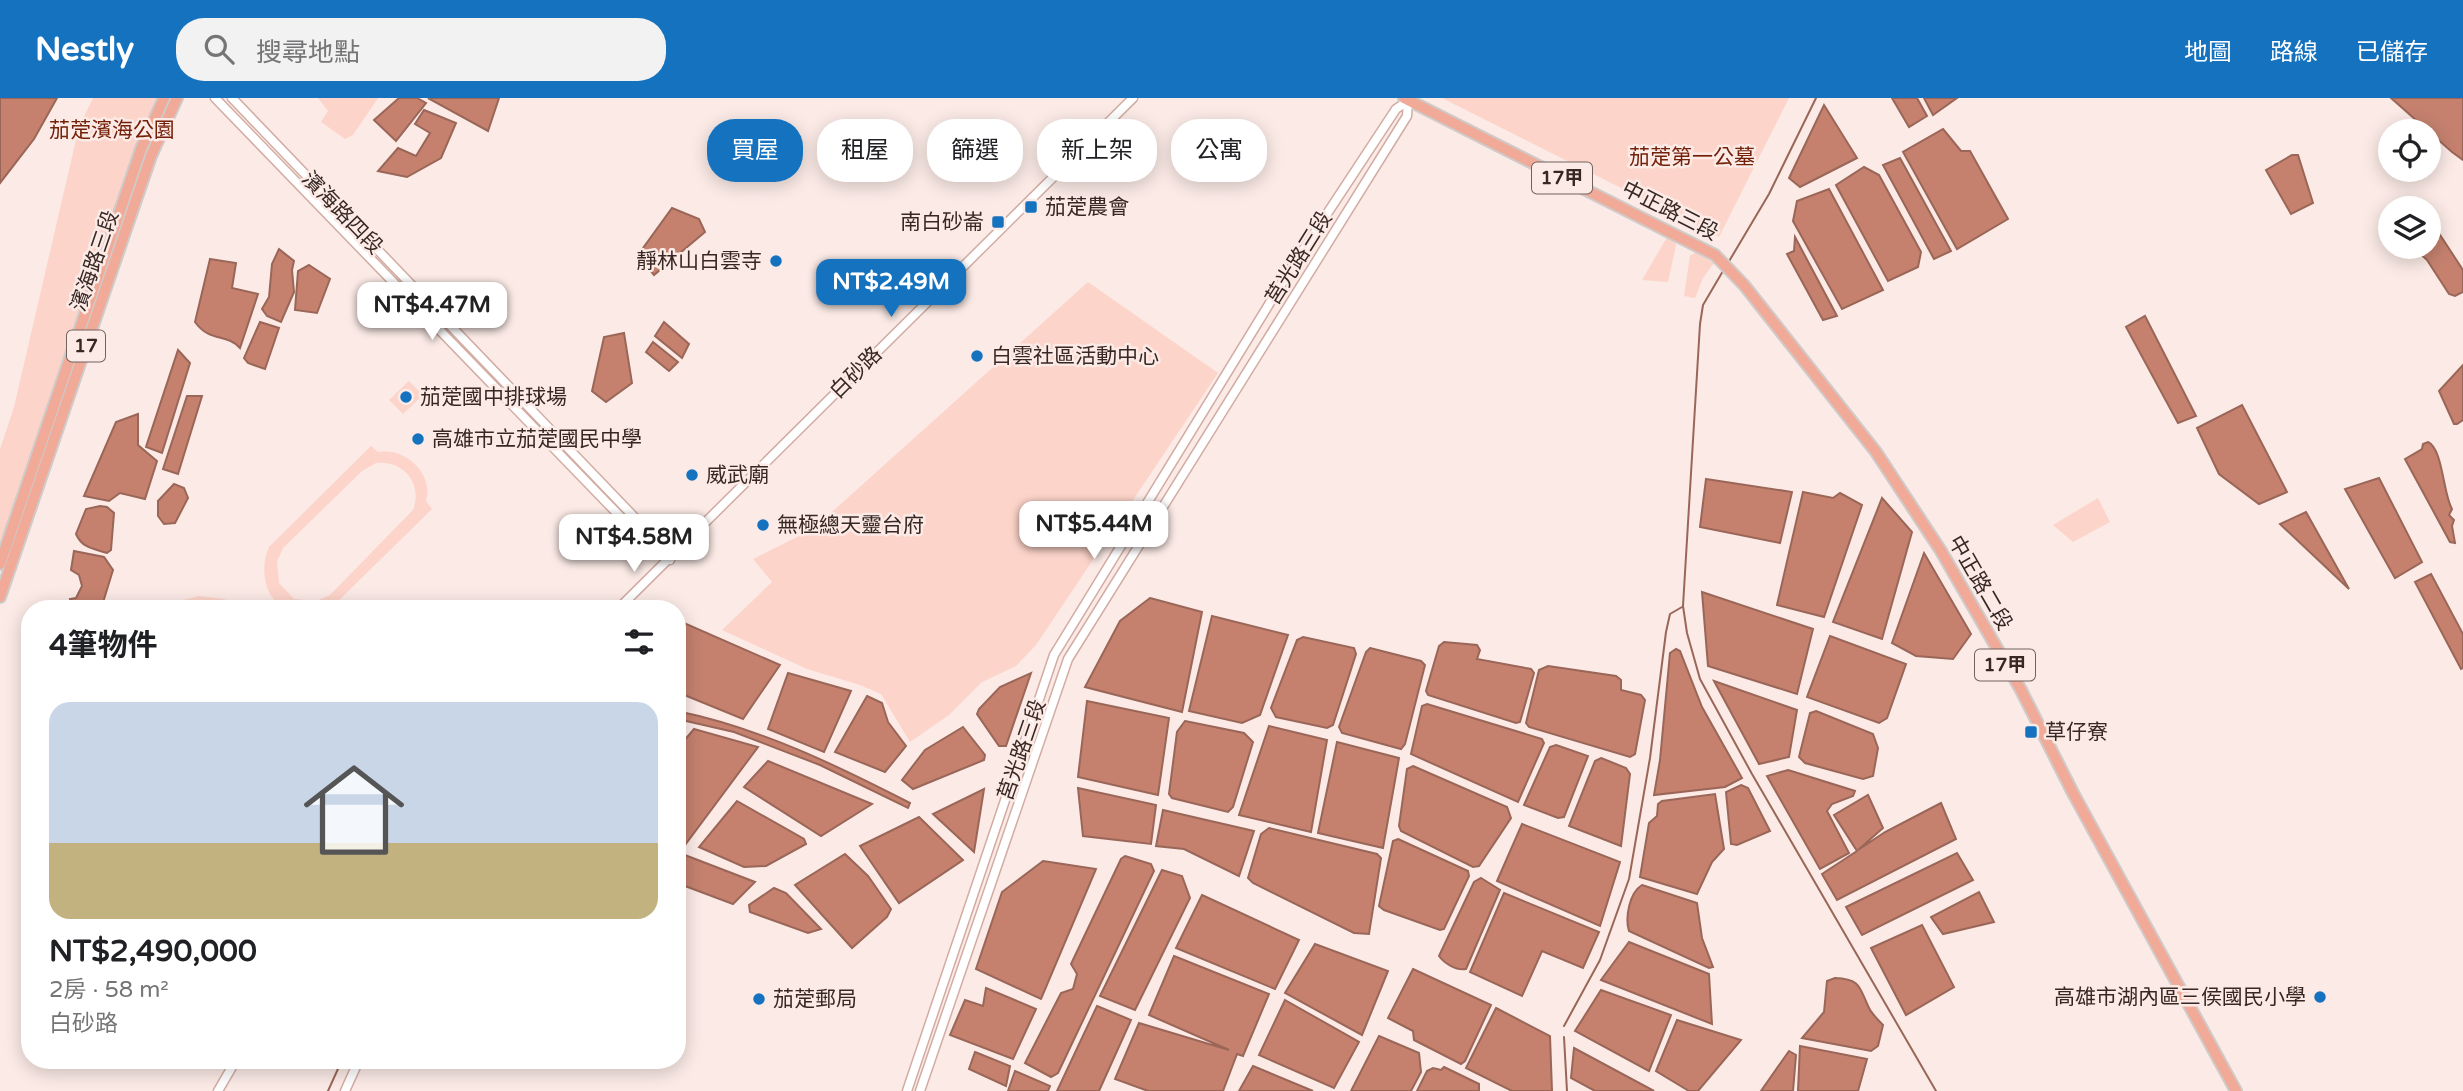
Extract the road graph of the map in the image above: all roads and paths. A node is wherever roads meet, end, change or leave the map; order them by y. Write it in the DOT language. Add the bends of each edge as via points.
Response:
graph roads {
  1 [pos="164,98"];
  2 [pos="177,98"];
  3 [pos="215,98"];
  4 [pos="232,98"];
  5 [pos="1133,98"];
  6 [pos="1406,99"];
  7 [pos="1729,268"];
  8 [pos="43,458"];
  9 [pos="670,560"];
  10 [pos="0,565"];
  11 [pos="0,597"];
  12 [pos="628,600"];
  13 [pos="231,1069"];
  14 [pos="355,1069"];
  15 [pos="218,1091"];
  16 [pos="345,1091"];
  17 [pos="907,1091"];
  18 [pos="920,1091"];
  19 [pos="2236,1091"];
  1 -- 8 [label="main road, 濱海路三段 / 17" via="141,149"];
  2 -- 8 [label="main road, 濱海路三段 / 17" via="151,156"];
  3 -- 9 [label="street, 濱海路四段" via="654,551"];
  4 -- 9 [label="street, 濱海路四段" via="608,489"];
  5 -- 9 [label="street, 白砂路"];
  6 -- 7 [label="main road, 中正路三段 / 17甲"];
  6 -- 17 [label="street, 莒光路三段" via="1290,270 1054,655"];
  6 -- 18 [label="street, 莒光路三段" via="1407,116 1068,659"];
  7 -- 19 [label="main road, 中正路二段 / 17甲" via="1876,452 1941,551 2021,690"];
  8 -- 10 [label="main road, 濱海路三段 / 17"];
  8 -- 11 [label="main road, 濱海路三段 / 17"];
  9 -- 12 [label="street, 白砂路"];
  13 -- 15 [label="street"];
  14 -- 16 [label="street"];
}
